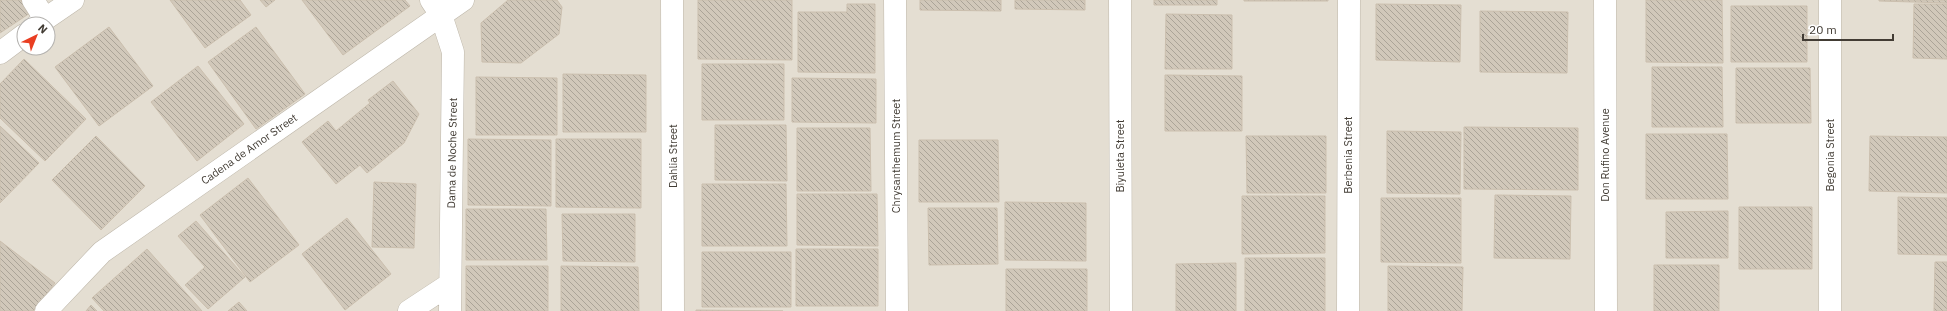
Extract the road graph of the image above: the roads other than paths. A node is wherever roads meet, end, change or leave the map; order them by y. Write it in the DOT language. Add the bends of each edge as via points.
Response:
graph roads {
  1 [pos="33,0"];
  2 [pos="73,0"];
  3 [pos="463,0"];
  4 [pos="672,0"];
  5 [pos="895,0"];
  6 [pos="1120,0"];
  7 [pos="1349,0"];
  8 [pos="1605,0"];
  9 [pos="1830,0"];
  10 [pos="436,7"];
  11 [pos="39,16"];
  12 [pos="49,16"];
  13 [pos="16,40"];
  14 [pos="0,53"];
  15 [pos="450,284"];
  16 [pos="46,311"];
  17 [pos="410,311"];
  18 [pos="450,311"];
  19 [pos="673,311"];
  20 [pos="897,311"];
  21 [pos="1121,311"];
  22 [pos="1348,311"];
  23 [pos="1606,311"];
  24 [pos="1830,311"];
  1 -- 11 [label="street"];
  2 -- 12 [label="street"];
  3 -- 10 [label="street, Cadena de Amor Street"];
  4 -- 19 [label="street, Dahlia Street"];
  5 -- 20 [label="street, Chrysanthemum Street"];
  6 -- 21 [label="street, Biyuleta Street"];
  7 -- 22 [label="street, Berbenia Street"];
  8 -- 23 [label="street, Don Rufino Avenue"];
  9 -- 24 [label="street, Begonia Street"];
  10 -- 15 [label="street, Dama de Noche Street" via="453,52"];
  10 -- 16 [label="street, Cadena de Amor Street" via="102,252"];
  13 -- 14 [label="street"];
  15 -- 17 [label="street"];
  15 -- 18 [label="street, Dama de Noche Street"];
}
